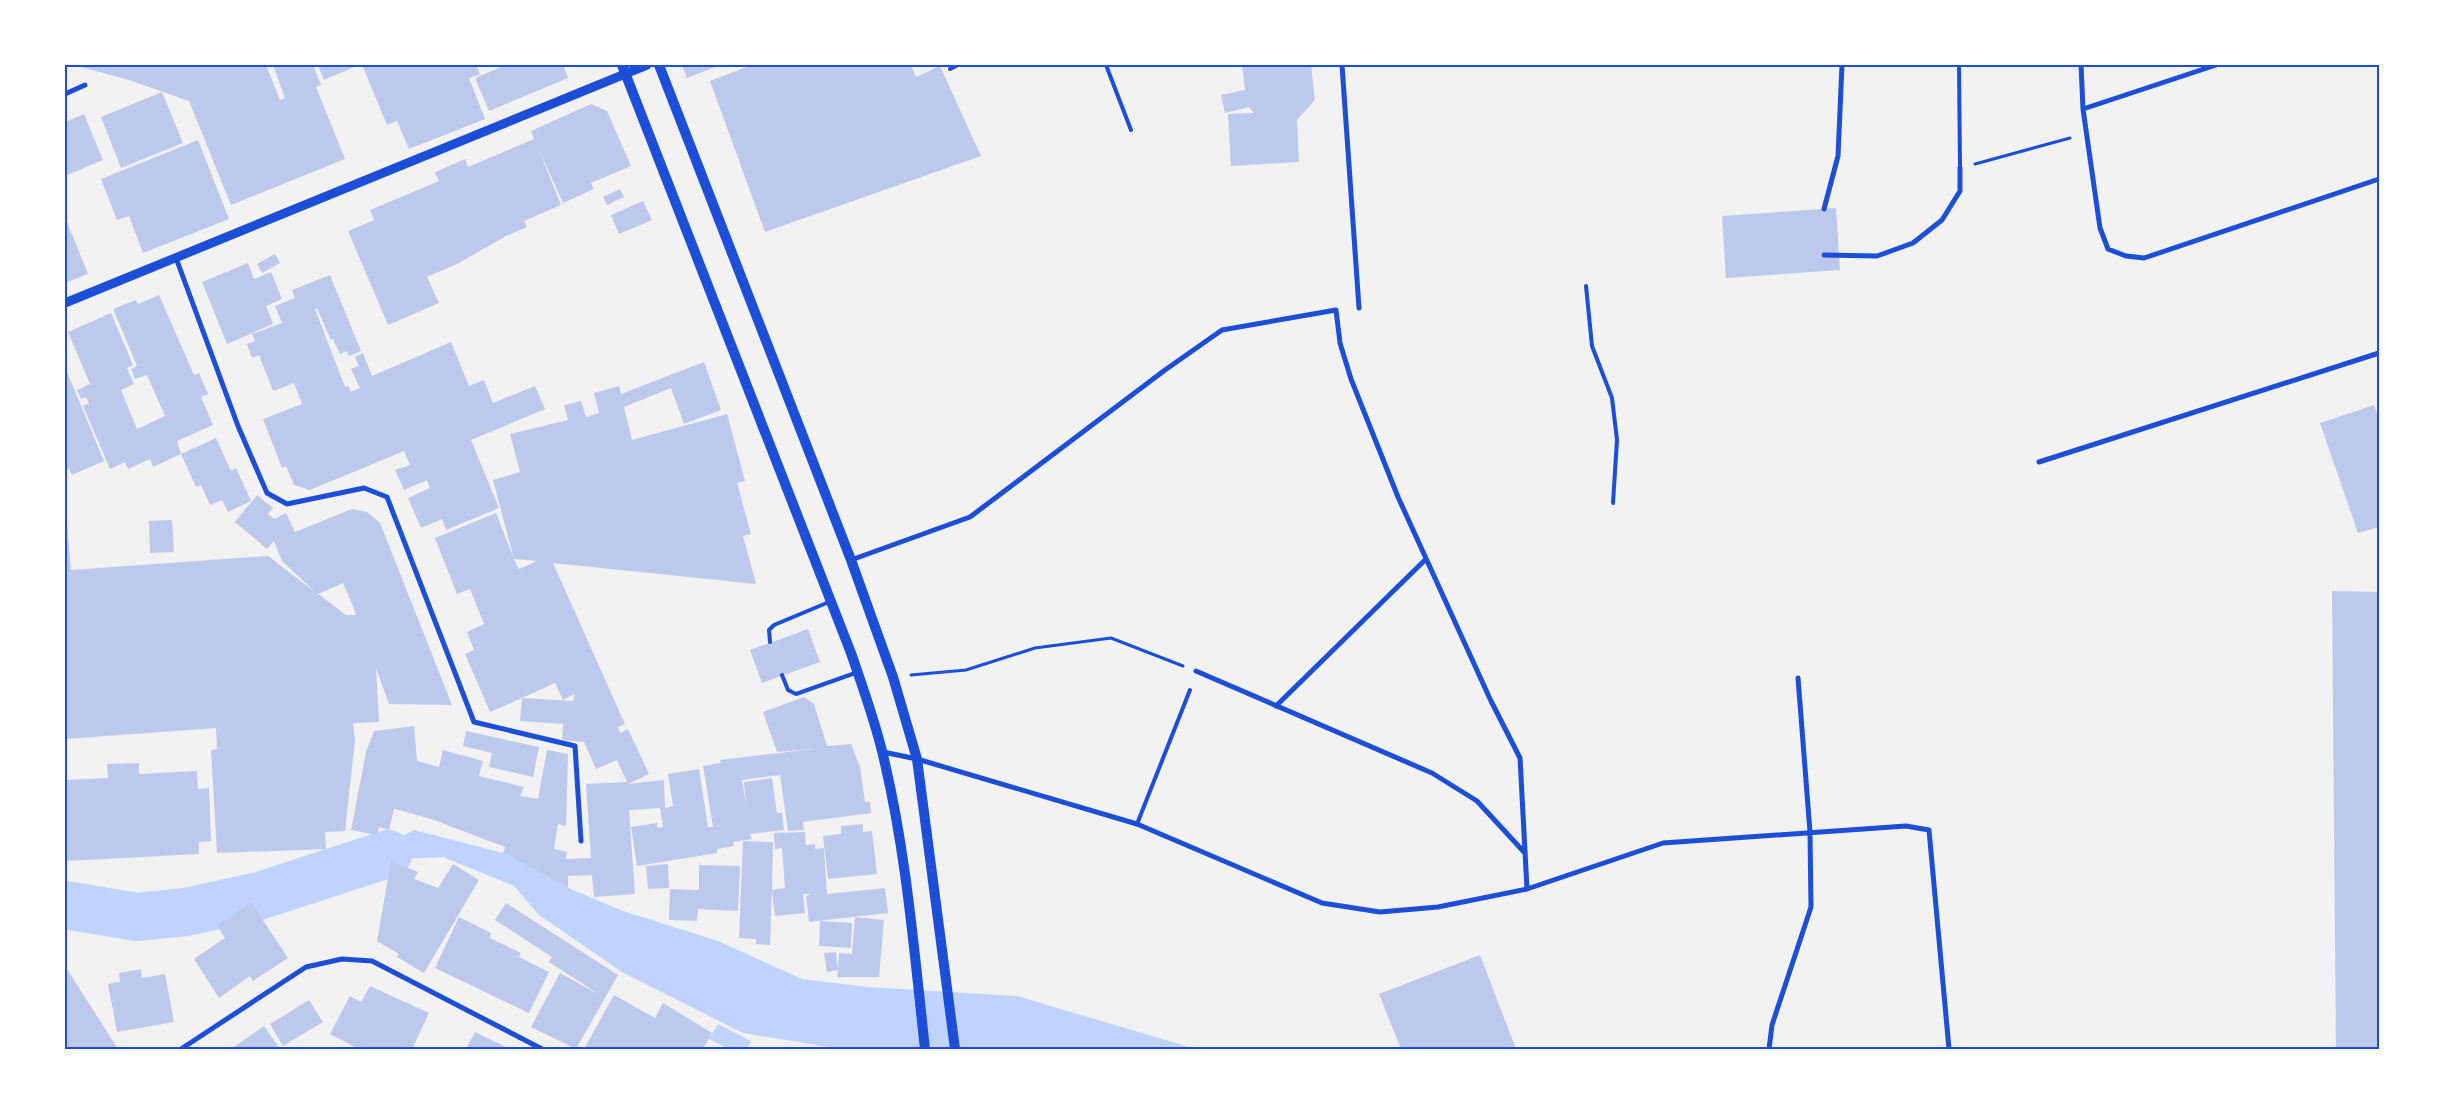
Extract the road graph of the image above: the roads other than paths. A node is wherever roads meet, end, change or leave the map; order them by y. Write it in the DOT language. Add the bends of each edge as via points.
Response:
graph roads {
  1 [pos="647,65"];
  2 [pos="659,65"];
  3 [pos="958,65"];
  4 [pos="1106,65"];
  5 [pos="1342,65"];
  6 [pos="1842,65"];
  7 [pos="1959,65"];
  8 [pos="2081,65"];
  9 [pos="2216,65"];
  10 [pos="624,69"];
  11 [pos="950,69"];
  12 [pos="85,86"];
  13 [pos="65,94"];
  14 [pos="2083,109"];
  15 [pos="1131,130"];
  16 [pos="1960,168"];
  17 [pos="2379,179"];
  18 [pos="1824,209"];
  19 [pos="1824,255"];
  20 [pos="176,258"];
  21 [pos="1586,286"];
  22 [pos="65,304"];
  23 [pos="1359,308"];
  24 [pos="2379,353"];
  25 [pos="2039,462"];
  26 [pos="1613,503"];
  27 [pos="1426,559"];
  28 [pos="851,560"];
  29 [pos="831,602"];
  30 [pos="770,642"];
  31 [pos="1196,671"];
  32 [pos="858,672"];
  33 [pos="782,675"];
  34 [pos="1798,678"];
  35 [pos="1190,690"];
  36 [pos="1276,706"];
  37 [pos="882,752"];
  38 [pos="917,759"];
  39 [pos="1137,824"];
  40 [pos="1810,832"];
  41 [pos="581,841"];
  42 [pos="1524,852"];
  43 [pos="1527,889"];
  44 [pos="181,1049"];
  45 [pos="542,1049"];
  46 [pos="925,1049"];
  47 [pos="956,1049"];
  48 [pos="1769,1049"];
  49 [pos="1949,1049"];
  1 -- 10 [label="street"];
  2 -- 28 [label="main road"];
  3 -- 11 [label="lane"];
  4 -- 15 [label="lane"];
  5 -- 23 [label="street"];
  6 -- 18 [label="street" via="1838,156"];
  7 -- 16 [label="lane"];
  8 -- 14 [label="street"];
  9 -- 14 [label="street"];
  10 -- 20 [label="street"];
  10 -- 29 [label="main road"];
  12 -- 13 [label="street"];
  14 -- 17 [label="street" via="2100,228 2108,249 2126,256 2144,258"];
  16 -- 19 [label="street" via="1960,191 1942,220 1913,243 1877,256"];
  20 -- 22 [label="street"];
  20 -- 41 [label="street" via="266,493 287,504 364,488 387,497 474,722 575,746"];
  21 -- 26 [label="lane" via="1592,346 1612,398 1616,440"];
  24 -- 25 [label="street"];
  27 -- 28 [label="street" via="1351,379 1340,343 1336,310 1222,330 970,517"];
  27 -- 36 [label="street"];
  27 -- 42 [label="street" via="1520,758"];
  28 -- 38 [label="main road" via="893,677"];
  29 -- 30 [label="lane" via="774,625 769,630"];
  29 -- 32 [label="main road"];
  31 -- 36 [label="street"];
  32 -- 33 [label="lane" via="796,694 788,690"];
  32 -- 37 [label="main road"];
  34 -- 40 [label="street"];
  35 -- 39 [label="lane"];
  36 -- 42 [label="street" via="1432,773 1477,801"];
  37 -- 38 [label="street"];
  37 -- 46 [label="main road" via="895,812"];
  38 -- 39 [label="street"];
  38 -- 47 [label="main road"];
  39 -- 43 [label="street" via="1322,903 1380,912 1438,907"];
  40 -- 43 [label="street" via="1663,843"];
  40 -- 48 [label="street" via="1811,907 1772,1026"];
  40 -- 49 [label="street" via="1906,826 1929,830"];
  42 -- 43 [label="street"];
  44 -- 45 [label="street" via="306,967 342,958 372,961"];
}
